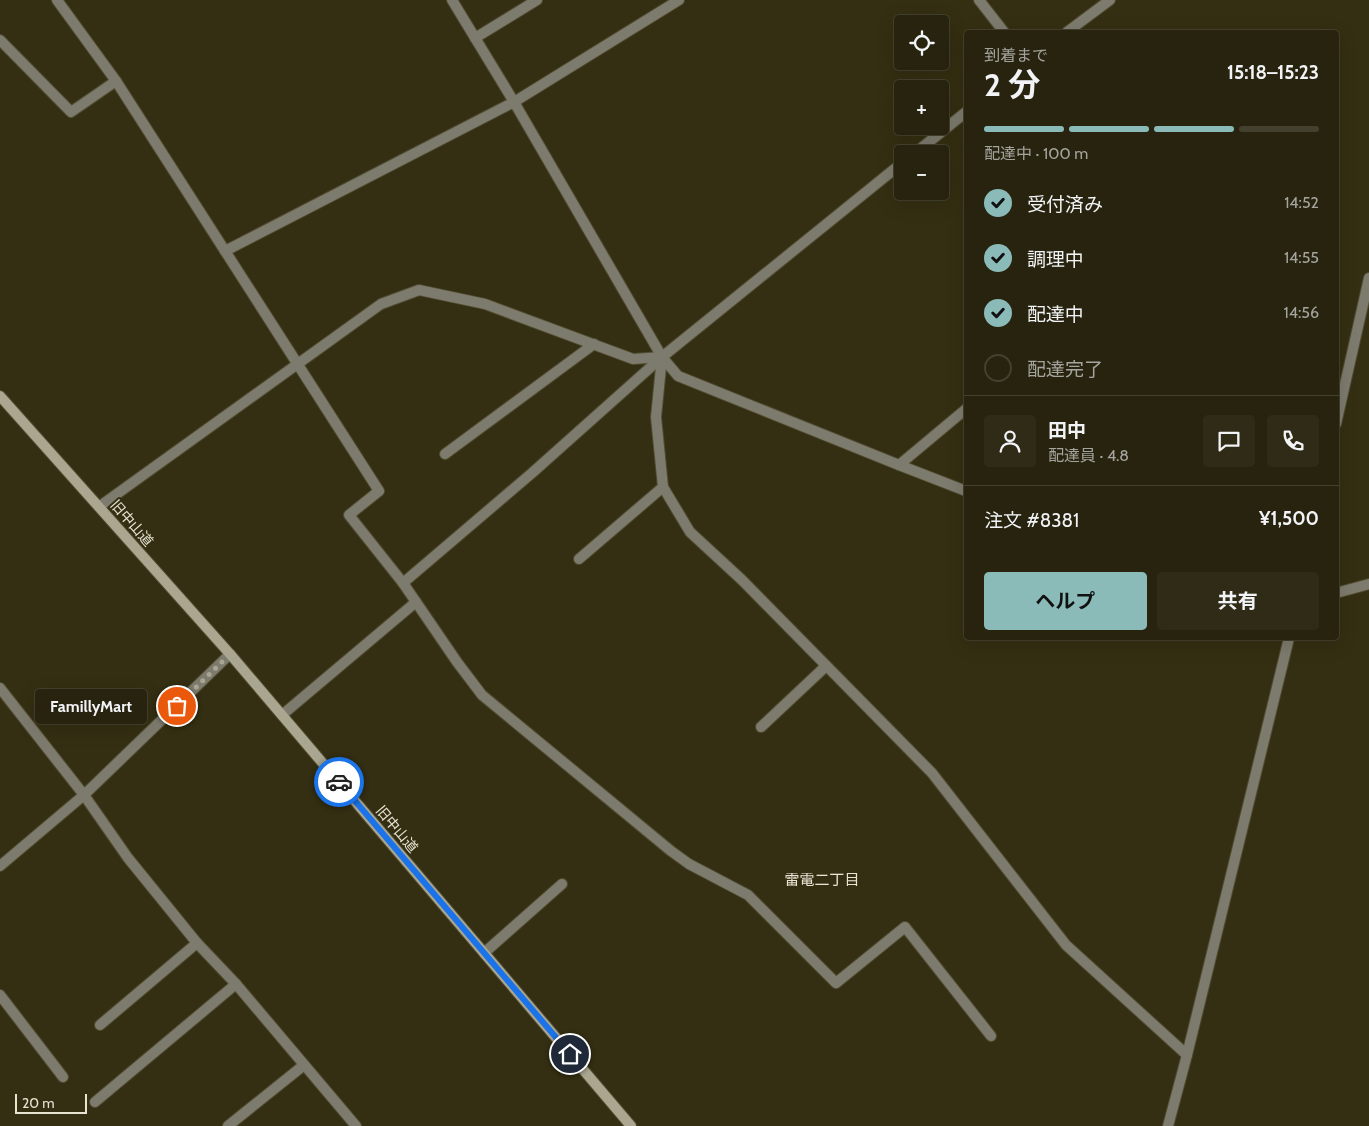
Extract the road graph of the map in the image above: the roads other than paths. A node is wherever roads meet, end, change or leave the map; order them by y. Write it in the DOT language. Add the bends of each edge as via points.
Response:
graph roads {
  1 [pos="57,0"];
  2 [pos="452,0"];
  3 [pos="537,0"];
  4 [pos="678,0"];
  5 [pos="978,0"];
  6 [pos="1110,0"];
  7 [pos="1002,30"];
  8 [pos="1070,30"];
  9 [pos="475,38"];
  10 [pos="0,40"];
  11 [pos="116,81"];
  12 [pos="514,102"];
  13 [pos="964,114"];
  14 [pos="925,145"];
  15 [pos="894,170"];
  16 [pos="225,251"];
  17 [pos="1369,278"];
  18 [pos="594,344"];
  19 [pos="662,358"];
  20 [pos="298,364"];
  21 [pos="0,396"];
  22 [pos="964,411"];
  23 [pos="1339,411"];
  24 [pos="444,454"];
  25 [pos="900,465"];
  26 [pos="663,488"];
  27 [pos="964,490"];
  28 [pos="100,506"];
  29 [pos="579,559"];
  30 [pos="403,583"];
  31 [pos="1369,584"];
  32 [pos="1339,592"];
  33 [pos="416,602"];
  34 [pos="1289,640"];
  35 [pos="230,654"];
  36 [pos="826,666"];
  37 [pos="0,688"];
  38 [pos="282,715"];
  39 [pos="761,727"];
  40 [pos="84,795"];
  41 [pos="0,866"];
  42 [pos="562,884"];
  43 [pos="196,944"];
  44 [pos="484,953"];
  45 [pos="236,984"];
  46 [pos="0,994"];
  47 [pos="100,1025"];
  48 [pos="991,1036"];
  49 [pos="1187,1055"];
  50 [pos="304,1065"];
  51 [pos="63,1077"];
  52 [pos="95,1102"];
  53 [pos="228,1126"];
  54 [pos="356,1126"];
  55 [pos="632,1126"];
  56 [pos="1168,1126"];
  1 -- 11 [label="street"];
  2 -- 9 [label="street"];
  3 -- 9 [label="street"];
  4 -- 12 [label="street"];
  5 -- 7 [label="street"];
  6 -- 8 [label="street"];
  9 -- 12 [label="street"];
  10 -- 11 [label="street" via="71,112"];
  11 -- 16 [label="street"];
  12 -- 16 [label="street"];
  12 -- 19 [label="street"];
  13 -- 14 [label="street"];
  15 -- 19 [label="street"];
  16 -- 20 [label="street"];
  17 -- 23 [label="street"];
  18 -- 19 [label="street" via="633,359"];
  18 -- 20 [label="street" via="485,304 419,290 381,304"];
  18 -- 24 [label="street"];
  19 -- 25 [label="street" via="678,376"];
  19 -- 26 [label="street" via="656,417"];
  19 -- 30 [label="street"];
  20 -- 28 [label="street"];
  20 -- 30 [label="street" via="379,491 349,515"];
  21 -- 28 [label="main road, 旧中山道"];
  22 -- 25 [label="street"];
  25 -- 27 [label="street"];
  26 -- 29 [label="street"];
  26 -- 36 [label="street" via="690,532"];
  28 -- 35 [label="main road, 旧中山道"];
  30 -- 33 [label="street"];
  31 -- 32 [label="street"];
  33 -- 38 [label="street"];
  33 -- 48 [label="street" via="482,695 671,851 689,864 748,894 836,983 905,927"];
  34 -- 49 [label="street"];
  35 -- 38 [label="main road, 旧中山道"];
  35 -- 40 [label="street"];
  36 -- 39 [label="street"];
  36 -- 49 [label="street" via="932,773 1066,945"];
  37 -- 40 [label="street"];
  38 -- 44 [label="main road, 旧中山道"];
  40 -- 41 [label="street"];
  40 -- 43 [label="street" via="128,858"];
  42 -- 44 [label="street"];
  43 -- 45 [label="street"];
  43 -- 47 [label="street"];
  44 -- 55 [label="main road, 旧中山道"];
  45 -- 50 [label="street"];
  45 -- 52 [label="street"];
  46 -- 51 [label="street"];
  49 -- 56 [label="street"];
  50 -- 53 [label="street"];
  50 -- 54 [label="street"];
}
